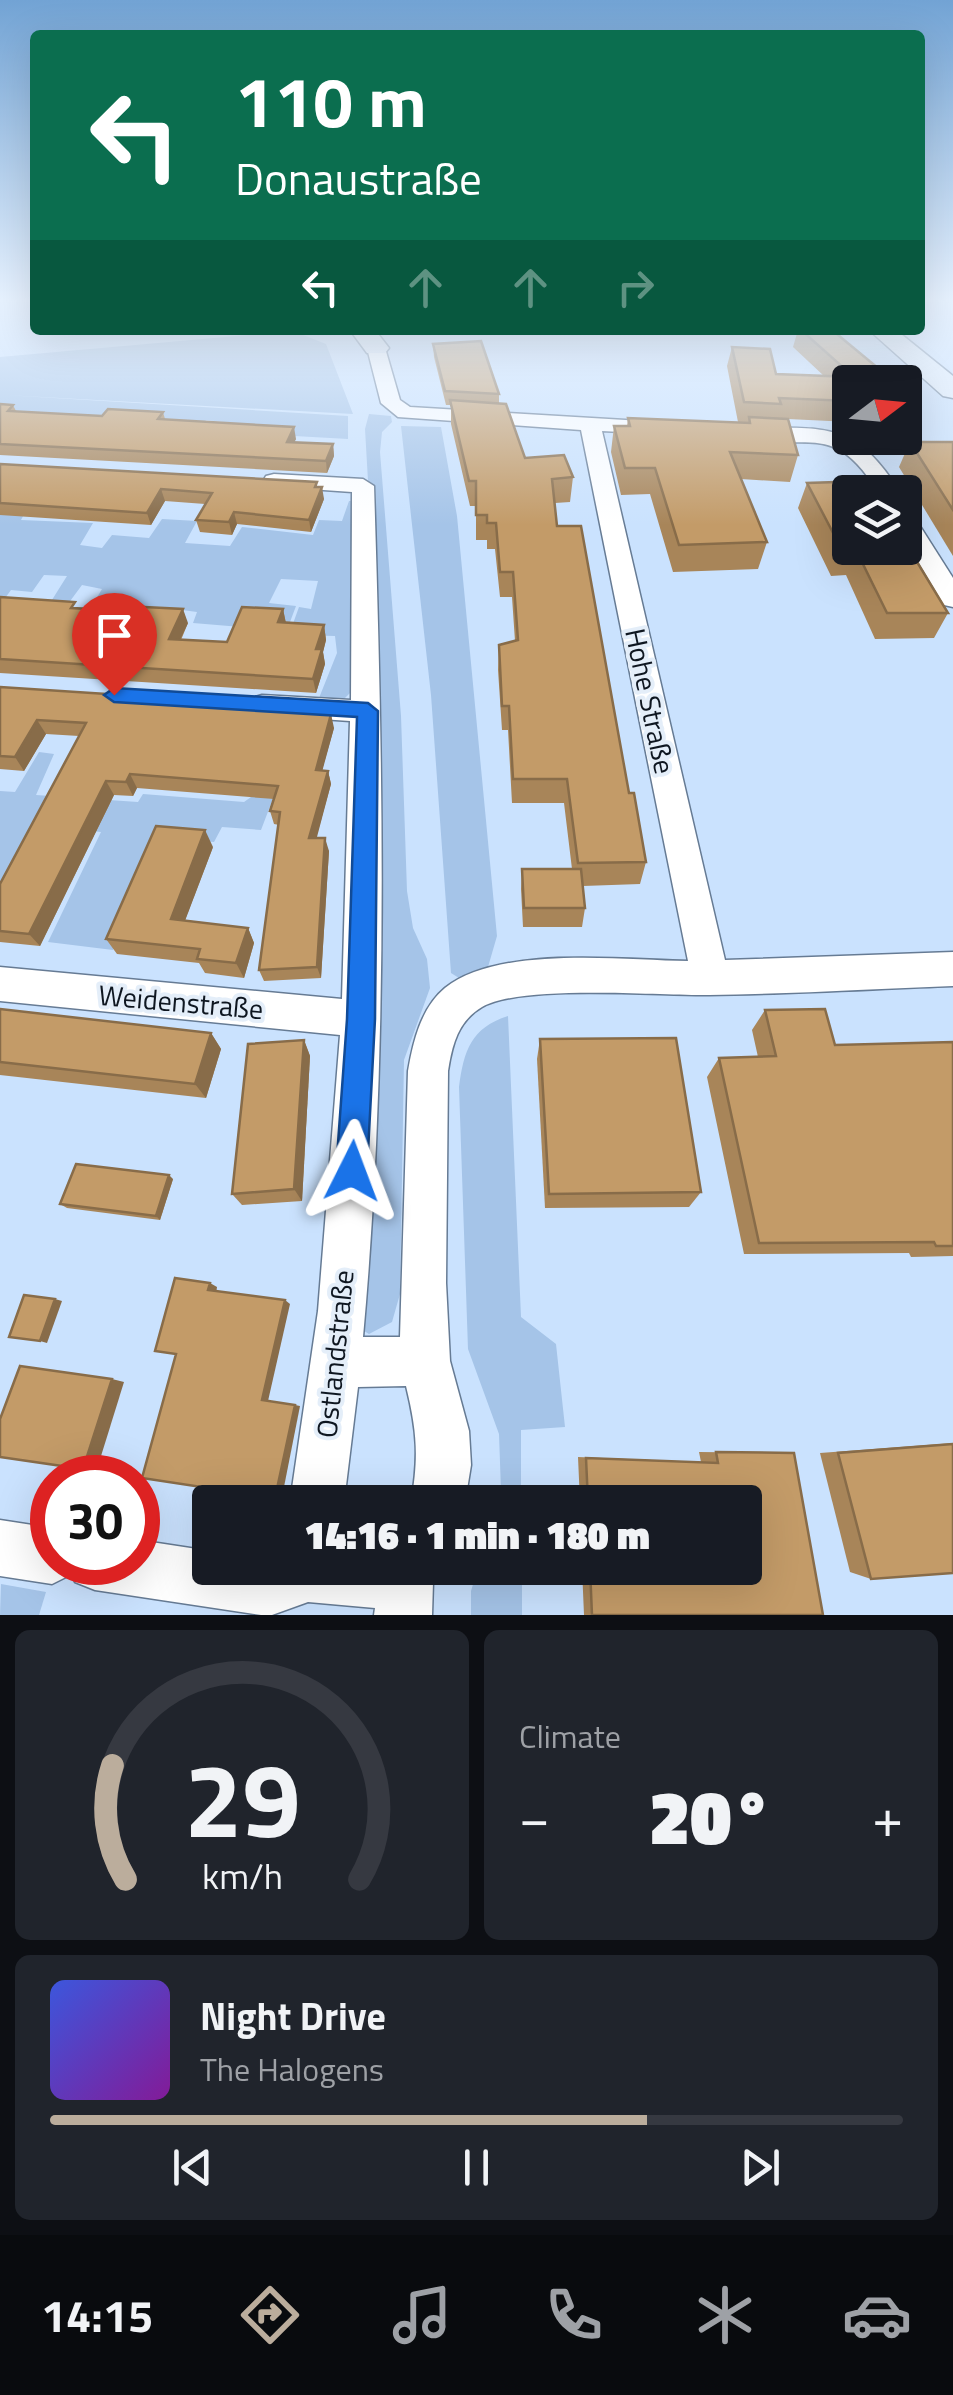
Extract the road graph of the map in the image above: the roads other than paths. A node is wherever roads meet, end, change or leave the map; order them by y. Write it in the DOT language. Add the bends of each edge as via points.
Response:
graph roads {
  1 [pos="382,374"];
  2 [pos="590,425"];
  3 [pos="680,429"];
  4 [pos="734,432"];
  5 [pos="878,475"];
  6 [pos="248,480"];
  7 [pos="922,548"];
  8 [pos="953,598"];
  9 [pos="228,703"];
  10 [pos="368,711"];
  11 [pos="953,969"];
  12 [pos="710,978"];
  13 [pos="0,984"];
  14 [pos="361,1019"];
  15 [pos="336,1362"];
  16 [pos="425,1362"];
  17 [pos="319,1485"];
  18 [pos="441,1485"];
  19 [pos="0,1548"];
  20 [pos="30,1553"];
  21 [pos="160,1572"];
  22 [pos="192,1576"];
  23 [pos="249,1585"];
  24 [pos="276,1585"];
  1 -- 2 [label="street" via="400,412"];
  2 -- 3 [label="street"];
  2 -- 12 [label="street, Hohe Straße"];
  4 -- 5 [label="street" via="848,445"];
  6 -- 10 [label="street, Ostlandstraße" via="363,486"];
  7 -- 8 [label="street"];
  9 -- 10 [label="street"];
  10 -- 14 [label="street, Ostlandstraße"];
  11 -- 12 [label="street"];
  12 -- 16 [label="street" via="510,979 468,994 443,1017 428,1071"];
  13 -- 14 [label="street, Weidenstraße"];
  14 -- 15 [label="street, Ostlandstraße"];
  15 -- 16 [label="street"];
  15 -- 17 [label="street, Ostlandstraße"];
  16 -- 18 [label="street" via="443,1431"];
  19 -- 20 [label="street"];
  21 -- 22 [label="street"];
  23 -- 24 [label="street"];
}
